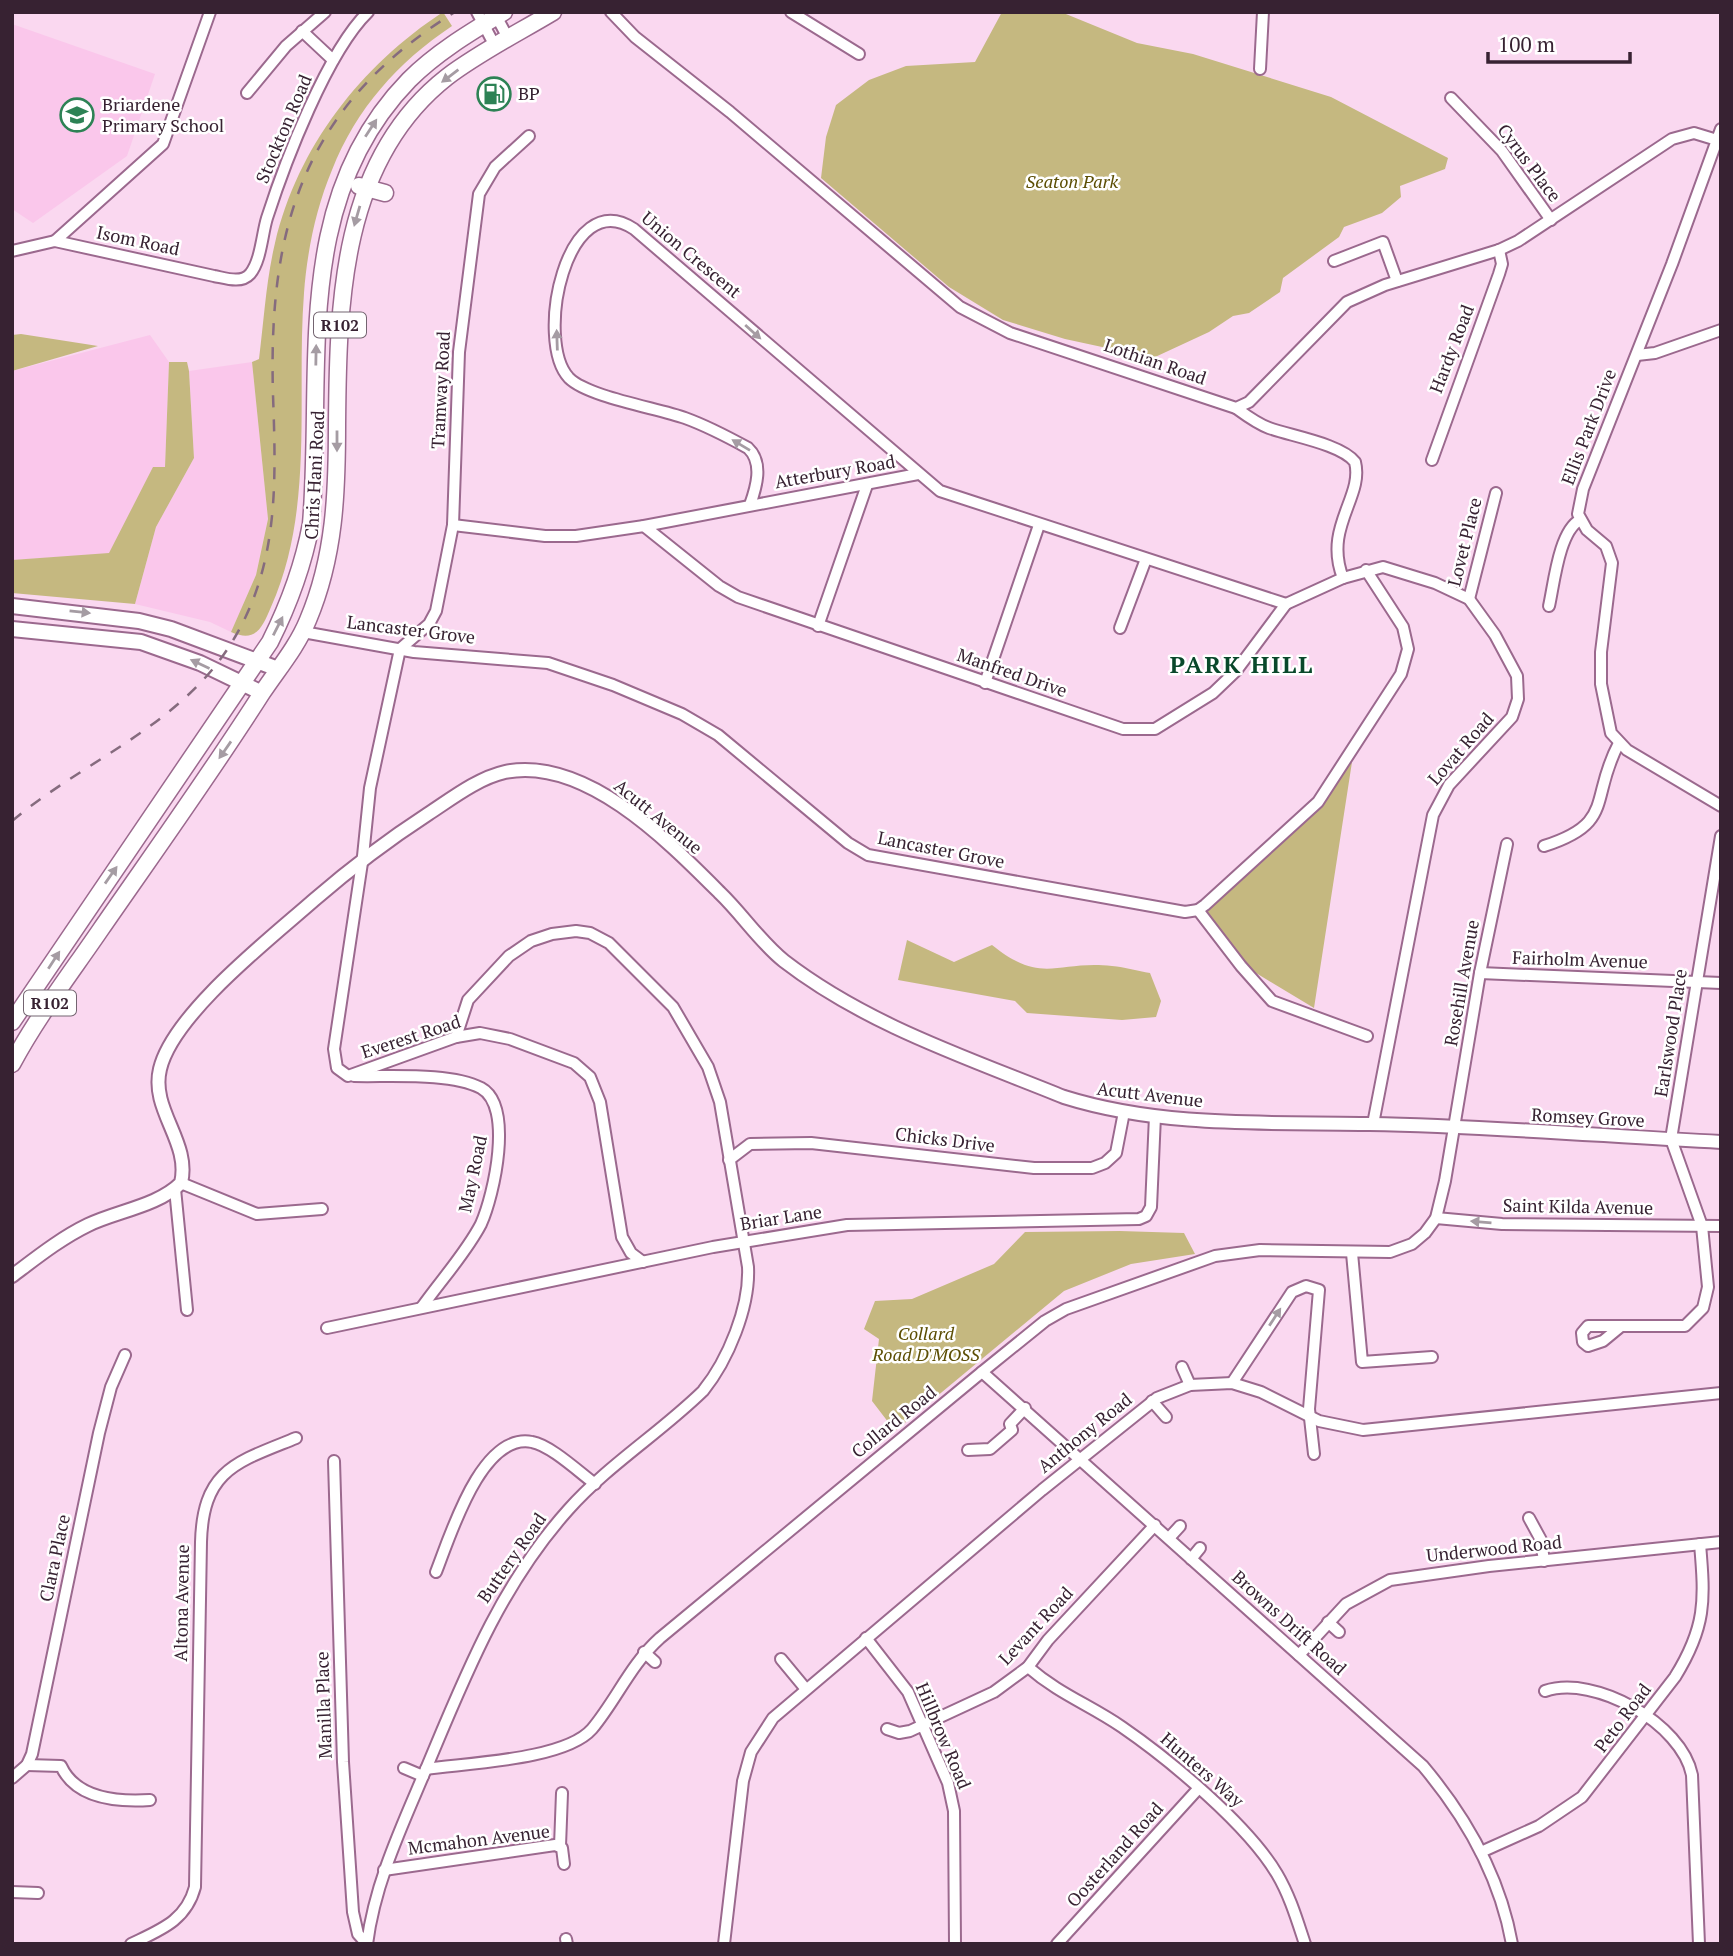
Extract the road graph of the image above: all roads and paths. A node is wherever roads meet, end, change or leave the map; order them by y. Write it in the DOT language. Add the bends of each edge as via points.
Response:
graph roads {
  1 [pos="210,12"];
  2 [pos="325,12"];
  3 [pos="368,12"];
  4 [pos="553,12"];
  5 [pos="611,12"];
  6 [pos="791,12"];
  7 [pos="814,12"];
  8 [pos="1263,12"];
  9 [pos="491,16"];
  10 [pos="809,23"];
  11 [pos="302,31"];
  12 [pos="502,42"];
  13 [pos="859,54"];
  14 [pos="333,61"];
  15 [pos="1260,68"];
  16 [pos="247,93"];
  17 [pos="1451,98"];
  18 [pos="1719,134"];
  19 [pos="529,136"];
  20 [pos="1716,156"];
  21 [pos="343,184"];
  22 [pos="367,187"];
  23 [pos="385,193"];
  24 [pos="1550,220"];
  25 [pos="55,241"];
  26 [pos="1499,250"];
  27 [pos="12,251"];
  28 [pos="1334,261"];
  29 [pos="253,270"];
  30 [pos="1397,281"];
  31 [pos="1721,330"];
  32 [pos="1637,355"];
  33 [pos="316,382"];
  34 [pos="337,402"];
  35 [pos="1236,408"];
  36 [pos="1432,460"];
  37 [pos="918,474"];
  38 [pos="867,485"];
  39 [pos="1496,492"];
  40 [pos="750,505"];
  41 [pos="1580,520"];
  42 [pos="453,525"];
  43 [pos="1039,525"];
  44 [pos="644,526"];
  45 [pos="1146,559"];
  46 [pos="1366,570"];
  47 [pos="1343,578"];
  48 [pos="1469,600"];
  49 [pos="1286,604"];
  50 [pos="12,606"];
  51 [pos="1549,606"];
  52 [pos="818,626"];
  53 [pos="1121,628"];
  54 [pos="12,629"];
  55 [pos="303,632"];
  56 [pos="400,649"];
  57 [pos="257,660"];
  58 [pos="278,669"];
  59 [pos="985,682"];
  60 [pos="242,683"];
  61 [pos="262,693"];
  62 [pos="1619,743"];
  63 [pos="1721,806"];
  64 [pos="1721,836"];
  65 [pos="1507,844"];
  66 [pos="1544,846"];
  67 [pos="363,856"];
  68 [pos="1198,910"];
  69 [pos="1480,973"];
  70 [pos="1697,982"];
  71 [pos="1721,983"];
  72 [pos="12,1022"];
  73 [pos="1367,1036"];
  74 [pos="456,1037"];
  75 [pos="12,1064"];
  76 [pos="348,1076"];
  77 [pos="1124,1112"];
  78 [pos="1155,1116"];
  79 [pos="1373,1124"];
  80 [pos="1454,1129"];
  81 [pos="1671,1139"];
  82 [pos="1721,1142"];
  83 [pos="729,1160"];
  84 [pos="178,1186"];
  85 [pos="322,1209"];
  86 [pos="1436,1218"];
  87 [pos="1702,1226"];
  88 [pos="1721,1226"];
  89 [pos="743,1242"];
  90 [pos="1352,1253"];
  91 [pos="643,1262"];
  92 [pos="12,1276"];
  93 [pos="422,1307"];
  94 [pos="187,1310"];
  95 [pos="1620,1327"];
  96 [pos="327,1328"];
  97 [pos="125,1355"];
  98 [pos="1432,1357"];
  99 [pos="1182,1367"];
  100 [pos="982,1372"];
  101 [pos="1232,1383"];
  102 [pos="1190,1385"];
  103 [pos="1721,1393"];
  104 [pos="1152,1401"];
  105 [pos="1025,1408"];
  106 [pos="1166,1417"];
  107 [pos="1309,1417"];
  108 [pos="296,1438"];
  109 [pos="968,1450"];
  110 [pos="1314,1454"];
  111 [pos="1082,1459"];
  112 [pos="334,1461"];
  113 [pos="594,1484"];
  114 [pos="1529,1518"];
  115 [pos="1155,1525"];
  116 [pos="1180,1526"];
  117 [pos="1169,1538"];
  118 [pos="1721,1542"];
  119 [pos="1700,1544"];
  120 [pos="1200,1548"];
  121 [pos="1191,1559"];
  122 [pos="1544,1561"];
  123 [pos="1528,1563"];
  124 [pos="436,1572"];
  125 [pos="1531,1575"];
  126 [pos="500,1577"];
  127 [pos="512,1582"];
  128 [pos="1328,1622"];
  129 [pos="1339,1632"];
  130 [pos="866,1639"];
  131 [pos="644,1652"];
  132 [pos="1298,1655"];
  133 [pos="781,1659"];
  134 [pos="655,1662"];
  135 [pos="1028,1667"];
  136 [pos="805,1688"];
  137 [pos="1545,1691"];
  138 [pos="1645,1717"];
  139 [pos="923,1725"];
  140 [pos="887,1729"];
  141 [pos="26,1767"];
  142 [pos="404,1768"];
  143 [pos="424,1773"];
  144 [pos="12,1778"];
  145 [pos="1198,1789"];
  146 [pos="562,1793"];
  147 [pos="150,1800"];
  148 [pos="560,1846"];
  149 [pos="1481,1852"];
  150 [pos="564,1864"];
  151 [pos="384,1870"];
  152 [pos="12,1892"];
  153 [pos="38,1893"];
  154 [pos="131,1944"];
  155 [pos="367,1944"];
  156 [pos="724,1944"];
  157 [pos="955,1944"];
  158 [pos="1057,1944"];
  159 [pos="1305,1944"];
  160 [pos="1512,1944"];
  161 [pos="1699,1944"];
  1 -- 25 [label="street" via="158,150"];
  2 -- 11 [label="street"];
  3 -- 14 [label="street, Stockton Road"];
  4 -- 12 [label="main road, Chris Hani Road / R102"];
  5 -- 35 [label="street, Lothian Road" via="635,37 960,307 1010,333"];
  6 -- 10 [label="street"];
  7 -- 10 [label="street"];
  8 -- 15 [label="street"];
  9 -- 12 [label="street"];
  21 -- 9 [label="main road, Chris Hani Road / R102, one-way" via="366,134 410,80"];
  10 -- 13 [label="street"];
  11 -- 14 [label="street"];
  11 -- 16 [label="street"];
  12 -- 22 [label="main road, Chris Hani Road / R102, one-way" via="447,77 410,112 383,152"];
  14 -- 29 [label="street, Stockton Road" via="285,169"];
  17 -- 24 [label="street, Cyrus Place" via="1502,151"];
  18 -- 20 [label="street, Ellis Park Drive"];
  18 -- 24 [label="street" via="1694,133 1672,139"];
  19 -- 42 [label="street, Tramway Road" via="495,167 483,185 476,210 458,352"];
  20 -- 32 [label="street, Ellis Park Drive"];
  21 -- 22 [label="main road"];
  33 -- 21 [label="main road, Chris Hani Road / R102, one-way" via="321,268"];
  22 -- 23 [label="main road"];
  22 -- 34 [label="main road, Chris Hani Road / R102, one-way" via="348,247 342,286"];
  24 -- 26 [label="street"];
  25 -- 27 [label="street, Isom Road"];
  25 -- 29 [label="street, Isom Road" via="236,280"];
  26 -- 30 [label="street"];
  26 -- 36 [label="street, Hardy Road" via="1499,274"];
  28 -- 30 [label="street" via="1383,242"];
  30 -- 35 [label="street" via="1347,302 1249,402"];
  31 -- 32 [label="street"];
  32 -- 41 [label="street, Ellis Park Drive" via="1583,489"];
  33 -- 34 [label="main road" via="322,393"];
  57 -- 33 [label="main road, Chris Hani Road / R102, one-way" via="286,609 306,552 313,495"];
  34 -- 55 [label="main road, Chris Hani Road / R102, one-way" via="330,553"];
  35 -- 47 [label="street" via="1256,423 1329,447 1355,462 1355,480 1337,538"];
  37 -- 38 [label="street, Atterbury Road"];
  40 -- 37 [label="street, Union Crescent, one-way" via="757,469 748,448 686,418 581,386 562,367 557,351 559,284 576,241 597,224 617,221 634,229"];
  37 -- 43 [label="street, Atterbury Road" via="948,495"];
  38 -- 40 [label="street, Atterbury Road"];
  38 -- 52 [label="street"];
  39 -- 48 [label="street, Lovet Place"];
  40 -- 44 [label="street, Atterbury Road"];
  41 -- 51 [label="street" via="1564,542"];
  41 -- 62 [label="street" via="1606,546 1612,563 1601,684 1606,721"];
  42 -- 44 [label="street, Atterbury Road" via="559,537"];
  42 -- 56 [label="street, Tramway Road" via="436,611 429,625"];
  43 -- 45 [label="street, Atterbury Road"];
  43 -- 59 [label="street"];
  44 -- 52 [label="street, Manfred Drive" via="726,591"];
  45 -- 49 [label="street, Atterbury Road"];
  45 -- 53 [label="street"];
  46 -- 47 [label="street, Manfred Drive"];
  46 -- 48 [label="street, Lovat Road" via="1383,567 1435,583"];
  46 -- 68 [label="street" via="1403,627 1408,649 1401,674 1318,802"];
  47 -- 49 [label="street, Manfred Drive"];
  48 -- 79 [label="street, Lovat Road" via="1511,662 1518,699 1512,717 1449,785 1433,815"];
  49 -- 59 [label="street, Manfred Drive" via="1222,686 1147,731 1123,729"];
  50 -- 57 [label="main road, one-way" via="139,621"];
  52 -- 59 [label="street, Manfred Drive"];
  60 -- 54 [label="main road, one-way" via="141,642"];
  55 -- 56 [label="street, Lancaster Grove"];
  55 -- 58 [label="main road, Chris Hani Road / R102"];
  56 -- 67 [label="street, Everest Road" via="370,788"];
  56 -- 68 [label="street, Lancaster Grove" via="548,663 653,701 718,735 867,855 1117,901"];
  57 -- 58 [label="main road"];
  57 -- 60 [label="main road, Chris Hani Road / R102"];
  58 -- 61 [label="main road, Chris Hani Road / R102"];
  60 -- 61 [label="main road"];
  72 -- 60 [label="main road, Chris Hani Road / R102, one-way"];
  61 -- 75 [label="main road, Chris Hani Road / R102, one-way"];
  62 -- 63 [label="street"];
  62 -- 66 [label="street" via="1605,771 1592,821 1567,839"];
  64 -- 70 [label="street, Earlswood Place"];
  65 -- 69 [label="street, Rosehill Avenue"];
  67 -- 76 [label="street, Everest Road" via="334,1049 337,1068"];
  67 -- 77 [label="street, Acutt Avenue" via="488,777 519,770 574,779 603,794 663,841 720,892 780,958 815,984 922,1039 1064,1097"];
  67 -- 84 [label="street, Acutt Avenue" via="221,984 176,1034 160,1070 159,1093 182,1152"];
  68 -- 73 [label="street" via="1272,1001"];
  69 -- 70 [label="street, Fairholm Avenue"];
  69 -- 80 [label="street, Rosehill Avenue"];
  70 -- 71 [label="street, Fairholm Avenue"];
  70 -- 81 [label="street, Earlswood Place"];
  74 -- 76 [label="street, Everest Road"];
  74 -- 83 [label="street, Buttery Road" via="468,1000 521,947 565,931 600,937 659,990 700,1051 720,1102"];
  74 -- 91 [label="street, Everest Road" via="480,1033 510,1039 575,1062 587,1072 600,1102 621,1232 631,1253"];
  76 -- 93 [label="street, May Road" via="461,1082 485,1091 496,1104 500,1132 482,1222"];
  77 -- 78 [label="street, Acutt Avenue"];
  77 -- 83 [label="street, Chicks Drive" via="1115,1153 1092,1168 1034,1168 811,1143 750,1144"];
  78 -- 79 [label="street, Acutt Avenue" via="1247,1123"];
  78 -- 89 [label="street, Briar Lane" via="1151,1207 1139,1219 873,1223"];
  79 -- 80 [label="street, Acutt Avenue"];
  80 -- 81 [label="street, Romsey Grove"];
  80 -- 86 [label="street"];
  81 -- 82 [label="street, Romsey Grove"];
  81 -- 87 [label="street, Earlswood Place"];
  83 -- 89 [label="street, Buttery Road"];
  84 -- 85 [label="street" via="257,1214"];
  84 -- 92 [label="street" via="65,1237"];
  84 -- 94 [label="street"];
  87 -- 86 [label="street, Saint Kilda Avenue, one-way" via="1502,1224"];
  86 -- 90 [label="street, Collard Road" via="1402,1249"];
  87 -- 88 [label="street, Saint Kilda Avenue"];
  87 -- 95 [label="street, Earlswood Place" via="1708,1287 1698,1316 1685,1326"];
  89 -- 91 [label="street, Briar Lane"];
  89 -- 113 [label="street, Buttery Road" via="746,1296 713,1379"];
  90 -- 98 [label="street" via="1361,1360 1369,1364"];
  90 -- 100 [label="street, Collard Road" via="1240,1251 1188,1264 1066,1309"];
  91 -- 93 [label="street, Briar Lane"];
  93 -- 96 [label="street, Briar Lane"];
  97 -- 141 [label="street, Clara Place" via="99,1433"];
  99 -- 102 [label="street"];
  100 -- 105 [label="street, Browns Drift Road"];
  100 -- 131 [label="street, Collard Road"];
  101 -- 102 [label="street, Anthony Road"];
  101 -- 107 [label="street, Anthony Road"];
  101 -- 107 [label="street, one-way" via="1292,1292 1300,1287 1317,1288"];
  102 -- 104 [label="street, Anthony Road"];
  103 -- 107 [label="street, Anthony Road" via="1517,1421 1363,1430"];
  104 -- 106 [label="street"];
  104 -- 111 [label="street, Anthony Road"];
  105 -- 109 [label="street" via="1010,1424 1012,1430 990,1449"];
  105 -- 111 [label="street, Browns Drift Road"];
  107 -- 110 [label="street"];
  108 -- 154 [label="street, Altona Avenue" via="236,1462 214,1484 205,1503 196,1877 191,1900 174,1923"];
  111 -- 115 [label="street, Browns Drift Road"];
  111 -- 130 [label="street, Anthony Road"];
  112 -- 155 [label="street, Manilla Place" via="353,1912 358,1934"];
  113 -- 124 [label="street" via="540,1444 511,1444 470,1489"];
  113 -- 127 [label="street, Buttery Road"];
  114 -- 122 [label="street" via="1541,1540"];
  115 -- 117 [label="street, Browns Drift Road"];
  115 -- 135 [label="street, Levant Road"];
  116 -- 117 [label="street"];
  117 -- 121 [label="street, Browns Drift Road"];
  118 -- 119 [label="street, Underwood Road"];
  119 -- 122 [label="street, Underwood Road"];
  119 -- 138 [label="street, Peto Road" via="1704,1591 1697,1638"];
  120 -- 121 [label="street"];
  121 -- 132 [label="street, Browns Drift Road"];
  122 -- 123 [label="street, Underwood Road"];
  123 -- 125 [label="street"];
  123 -- 128 [label="street, Underwood Road" via="1390,1580 1355,1597"];
  126 -- 127 [label="street"];
  127 -- 143 [label="street, Buttery Road" via="487,1626"];
  128 -- 129 [label="street"];
  128 -- 132 [label="street, Underwood Road"];
  130 -- 136 [label="street, Anthony Road"];
  130 -- 139 [label="street, Hillbrow Road" via="908,1692"];
  131 -- 134 [label="street"];
  131 -- 143 [label="street, Collard Road" via="594,1727 574,1743 547,1752"];
  132 -- 149 [label="street, Browns Drift Road" via="1423,1766 1450,1798"];
  133 -- 136 [label="street"];
  135 -- 139 [label="street, Levant Road" via="994,1692"];
  135 -- 145 [label="street, Hunters Way" via="1061,1693 1122,1727"];
  136 -- 156 [label="street, Anthony Road" via="773,1718 746,1766"];
  137 -- 138 [label="street" via="1569,1685 1591,1689 1609,1694"];
  138 -- 149 [label="street, Peto Road" via="1582,1797 1539,1826"];
  138 -- 161 [label="street" via="1674,1739 1689,1759"];
  139 -- 140 [label="street, Levant Road" via="903,1733"];
  139 -- 157 [label="street, Hillbrow Road" via="952,1799"];
  141 -- 144 [label="street"];
  141 -- 147 [label="street" via="61,1766 73,1784 100,1796"];
  142 -- 143 [label="street"];
  143 -- 151 [label="street, Buttery Road"];
  145 -- 158 [label="street, Oosterland Road"];
  145 -- 159 [label="street, Hunters Way" via="1267,1858 1286,1890"];
  146 -- 148 [label="street"];
  148 -- 150 [label="street, Mcmahon Avenue"];
  148 -- 151 [label="street, Mcmahon Avenue"];
  149 -- 160 [label="street, Browns Drift Road" via="1500,1895"];
  151 -- 155 [label="street, Buttery Road"];
  152 -- 153 [label="street"];
}
